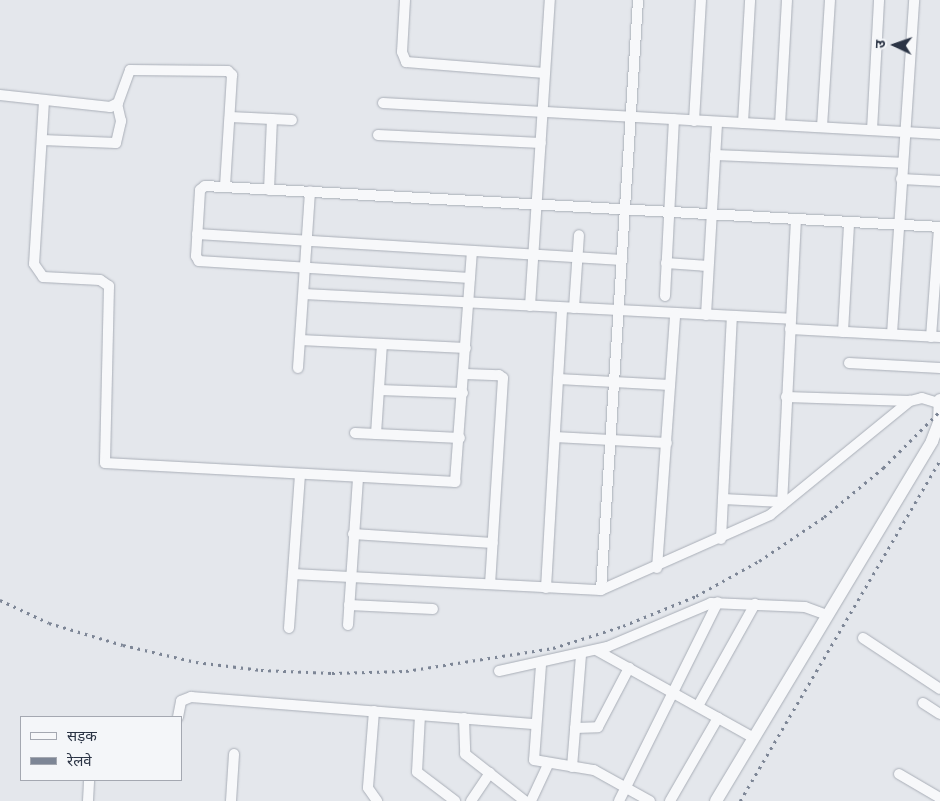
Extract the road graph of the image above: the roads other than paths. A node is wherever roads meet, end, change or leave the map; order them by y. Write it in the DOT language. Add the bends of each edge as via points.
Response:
graph roads {
  1 [pos="405,0"];
  2 [pos="550,0"];
  3 [pos="638,0"];
  4 [pos="701,0"];
  5 [pos="750,0"];
  6 [pos="787,0"];
  7 [pos="830,0"];
  8 [pos="879,0"];
  9 [pos="914,0"];
  10 [pos="545,73"];
  11 [pos="0,95"];
  12 [pos="44,101"];
  13 [pos="383,103"];
  14 [pos="117,104"];
  15 [pos="543,111"];
  16 [pos="230,117"];
  17 [pos="631,117"];
  18 [pos="272,119"];
  19 [pos="674,119"];
  20 [pos="292,120"];
  21 [pos="694,120"];
  22 [pos="717,122"];
  23 [pos="743,123"];
  24 [pos="780,125"];
  25 [pos="822,127"];
  26 [pos="872,130"];
  27 [pos="904,132"];
  28 [pos="940,134"];
  29 [pos="378,135"];
  30 [pos="42,140"];
  31 [pos="541,143"];
  32 [pos="715,155"];
  33 [pos="902,163"];
  34 [pos="901,179"];
  35 [pos="940,181"];
  36 [pos="225,187"];
  37 [pos="269,190"];
  38 [pos="310,191"];
  39 [pos="536,205"];
  40 [pos="625,210"];
  41 [pos="669,212"];
  42 [pos="710,214"];
  43 [pos="796,220"];
  44 [pos="850,222"];
  45 [pos="899,225"];
  46 [pos="940,227"];
  47 [pos="197,234"];
  48 [pos="579,235"];
  49 [pos="308,241"];
  50 [pos="472,252"];
  51 [pos="533,255"];
  52 [pos="577,258"];
  53 [pos="622,260"];
  54 [pos="666,263"];
  55 [pos="306,266"];
  56 [pos="708,266"];
  57 [pos="938,277"];
  58 [pos="470,278"];
  59 [pos="304,294"];
  60 [pos="665,296"];
  61 [pos="469,301"];
  62 [pos="530,306"];
  63 [pos="562,308"];
  64 [pos="574,308"];
  65 [pos="937,308"];
  66 [pos="618,310"];
  67 [pos="675,314"];
  68 [pos="706,316"];
  69 [pos="732,316"];
  70 [pos="790,324"];
  71 [pos="843,332"];
  72 [pos="892,334"];
  73 [pos="936,337"];
  74 [pos="300,340"];
  75 [pos="382,344"];
  76 [pos="466,348"];
  77 [pos="849,363"];
  78 [pos="298,368"];
  79 [pos="940,368"];
  80 [pos="465,374"];
  81 [pos="558,379"];
  82 [pos="613,382"];
  83 [pos="670,385"];
  84 [pos="379,390"];
  85 [pos="463,393"];
  86 [pos="786,396"];
  87 [pos="910,401"];
  88 [pos="939,402"];
  89 [pos="355,433"];
  90 [pos="376,434"];
  91 [pos="555,437"];
  92 [pos="460,438"];
  93 [pos="609,441"];
  94 [pos="667,443"];
  95 [pos="300,474"];
  96 [pos="358,478"];
  97 [pos="723,499"];
  98 [pos="782,504"];
  99 [pos="353,534"];
  100 [pos="721,539"];
  101 [pos="493,543"];
  102 [pos="656,568"];
  103 [pos="293,574"];
  104 [pos="350,578"];
  105 [pos="490,584"];
  106 [pos="546,588"];
  107 [pos="601,590"];
  108 [pos="718,602"];
  109 [pos="755,604"];
  110 [pos="349,605"];
  111 [pos="432,609"];
  112 [pos="827,615"];
  113 [pos="348,624"];
  114 [pos="289,628"];
  115 [pos="863,638"];
  116 [pos="596,650"];
  117 [pos="581,654"];
  118 [pos="541,665"];
  119 [pos="629,668"];
  120 [pos="499,671"];
  121 [pos="940,689"];
  122 [pos="673,692"];
  123 [pos="923,703"];
  124 [pos="698,706"];
  125 [pos="374,711"];
  126 [pos="420,714"];
  127 [pos="940,714"];
  128 [pos="178,716"];
  129 [pos="464,718"];
  130 [pos="718,718"];
  131 [pos="536,724"];
  132 [pos="575,728"];
  133 [pos="754,738"];
  134 [pos="234,754"];
  135 [pos="548,765"];
  136 [pos="572,767"];
  137 [pos="490,773"];
  138 [pos="899,774"];
  139 [pos="89,781"];
  140 [pos="626,787"];
  141 [pos="940,798"];
  142 [pos="88,801"];
  143 [pos="231,801"];
  144 [pos="377,801"];
  145 [pos="455,801"];
  146 [pos="471,801"];
  147 [pos="525,801"];
  148 [pos="531,801"];
  149 [pos="619,801"];
  150 [pos="650,801"];
  151 [pos="670,801"];
  152 [pos="716,801"];
  1 -- 10 [label="street" via="402,52 406,62"];
  2 -- 10 [label="street"];
  3 -- 17 [label="street"];
  4 -- 21 [label="street"];
  5 -- 23 [label="street"];
  6 -- 24 [label="street"];
  7 -- 25 [label="street"];
  8 -- 26 [label="street"];
  9 -- 27 [label="street"];
  10 -- 15 [label="street"];
  11 -- 12 [label="street"];
  12 -- 14 [label="street" via="110,107"];
  12 -- 30 [label="street"];
  13 -- 15 [label="street"];
  14 -- 16 [label="street" via="130,70 225,70 232,75"];
  14 -- 30 [label="street" via="121,121 116,143"];
  15 -- 17 [label="street"];
  15 -- 31 [label="street"];
  16 -- 18 [label="street"];
  16 -- 36 [label="street"];
  17 -- 19 [label="street"];
  17 -- 40 [label="street"];
  18 -- 20 [label="street"];
  18 -- 37 [label="street"];
  19 -- 21 [label="street"];
  19 -- 41 [label="street"];
  21 -- 22 [label="street"];
  22 -- 23 [label="street"];
  22 -- 32 [label="street"];
  23 -- 24 [label="street"];
  24 -- 25 [label="street"];
  25 -- 26 [label="street"];
  26 -- 27 [label="street"];
  27 -- 28 [label="street"];
  27 -- 33 [label="street"];
  29 -- 31 [label="street"];
  30 -- 95 [label="street" via="36,272 49,278 100,280 106,282 111,292 103,461"];
  31 -- 39 [label="street"];
  32 -- 33 [label="street"];
  32 -- 42 [label="street"];
  33 -- 34 [label="street"];
  34 -- 35 [label="street"];
  34 -- 45 [label="street"];
  36 -- 37 [label="street"];
  36 -- 47 [label="street" via="205,186 200,190"];
  37 -- 38 [label="street"];
  38 -- 39 [label="street"];
  38 -- 49 [label="street"];
  39 -- 40 [label="street"];
  39 -- 51 [label="street"];
  40 -- 41 [label="street"];
  40 -- 53 [label="street"];
  41 -- 42 [label="street"];
  41 -- 54 [label="street"];
  42 -- 43 [label="street"];
  42 -- 56 [label="street"];
  43 -- 44 [label="street"];
  43 -- 70 [label="street"];
  44 -- 45 [label="street"];
  44 -- 71 [label="street"];
  45 -- 46 [label="street"];
  45 -- 72 [label="street"];
  46 -- 57 [label="street"];
  47 -- 49 [label="street"];
  47 -- 55 [label="street" via="196,256 200,261"];
  48 -- 52 [label="street"];
  49 -- 50 [label="street"];
  49 -- 55 [label="street"];
  50 -- 51 [label="street"];
  50 -- 58 [label="street"];
  51 -- 52 [label="street"];
  51 -- 62 [label="street"];
  52 -- 53 [label="street"];
  52 -- 64 [label="street"];
  53 -- 66 [label="street"];
  54 -- 56 [label="street"];
  54 -- 60 [label="street"];
  55 -- 58 [label="street"];
  55 -- 59 [label="street"];
  56 -- 68 [label="street"];
  57 -- 65 [label="street"];
  58 -- 61 [label="street"];
  59 -- 61 [label="street"];
  59 -- 74 [label="street"];
  61 -- 62 [label="street"];
  61 -- 76 [label="street"];
  62 -- 63 [label="street"];
  63 -- 64 [label="street"];
  63 -- 81 [label="street"];
  64 -- 66 [label="street"];
  65 -- 73 [label="street"];
  66 -- 67 [label="street"];
  66 -- 82 [label="street"];
  67 -- 68 [label="street"];
  67 -- 83 [label="street"];
  68 -- 69 [label="street"];
  69 -- 70 [label="street"];
  69 -- 97 [label="street"];
  70 -- 71 [label="street"];
  70 -- 86 [label="street"];
  71 -- 72 [label="street"];
  72 -- 73 [label="street"];
  74 -- 75 [label="street"];
  74 -- 78 [label="street"];
  75 -- 76 [label="street"];
  75 -- 84 [label="street"];
  76 -- 80 [label="street"];
  77 -- 79 [label="street"];
  80 -- 85 [label="street"];
  80 -- 101 [label="street" via="499,375 503,378"];
  81 -- 82 [label="street"];
  81 -- 91 [label="street"];
  82 -- 83 [label="street"];
  82 -- 93 [label="street"];
  83 -- 94 [label="street"];
  84 -- 85 [label="street"];
  84 -- 90 [label="street"];
  85 -- 92 [label="street"];
  86 -- 87 [label="street"];
  86 -- 98 [label="street"];
  87 -- 88 [label="street" via="922,398"];
  87 -- 98 [label="street"];
  88 -- 112 [label="street" via="938,430"];
  89 -- 90 [label="street"];
  90 -- 92 [label="street"];
  91 -- 93 [label="street"];
  91 -- 106 [label="street"];
  92 -- 96 [label="street" via="456,480 452,483"];
  93 -- 94 [label="street"];
  93 -- 107 [label="street"];
  94 -- 102 [label="street"];
  95 -- 96 [label="street"];
  95 -- 103 [label="street"];
  96 -- 99 [label="street"];
  97 -- 98 [label="street"];
  97 -- 100 [label="street"];
  98 -- 100 [label="street"];
  99 -- 101 [label="street"];
  99 -- 104 [label="street"];
  100 -- 102 [label="street"];
  101 -- 105 [label="street"];
  102 -- 107 [label="street"];
  103 -- 104 [label="street"];
  103 -- 114 [label="street"];
  104 -- 105 [label="street"];
  104 -- 110 [label="street"];
  105 -- 106 [label="street"];
  106 -- 107 [label="street"];
  108 -- 109 [label="street"];
  108 -- 116 [label="street" via="703,605"];
  108 -- 122 [label="street"];
  109 -- 112 [label="street" via="815,608"];
  109 -- 124 [label="street"];
  110 -- 111 [label="street"];
  110 -- 113 [label="street"];
  112 -- 133 [label="street"];
  115 -- 121 [label="street"];
  116 -- 117 [label="street"];
  116 -- 119 [label="street"];
  117 -- 118 [label="street"];
  117 -- 132 [label="street"];
  118 -- 120 [label="street"];
  118 -- 131 [label="street"];
  119 -- 122 [label="street"];
  119 -- 132 [label="street" via="598,727"];
  122 -- 124 [label="street"];
  122 -- 140 [label="street"];
  123 -- 127 [label="street"];
  124 -- 130 [label="street"];
  125 -- 126 [label="street"];
  125 -- 128 [label="street" via="191,697 181,701"];
  125 -- 144 [label="street" via="368,788"];
  126 -- 129 [label="street"];
  126 -- 145 [label="street" via="417,772"];
  129 -- 131 [label="street"];
  129 -- 137 [label="street" via="463,750"];
  130 -- 133 [label="street"];
  130 -- 151 [label="street"];
  131 -- 135 [label="street" via="534,760"];
  132 -- 136 [label="street"];
  133 -- 152 [label="street"];
  134 -- 143 [label="street"];
  135 -- 136 [label="street"];
  135 -- 148 [label="street"];
  136 -- 140 [label="street" via="594,770"];
  137 -- 146 [label="street"];
  137 -- 147 [label="street"];
  138 -- 141 [label="street"];
  139 -- 142 [label="street"];
  140 -- 149 [label="street"];
  140 -- 150 [label="street"];
}
